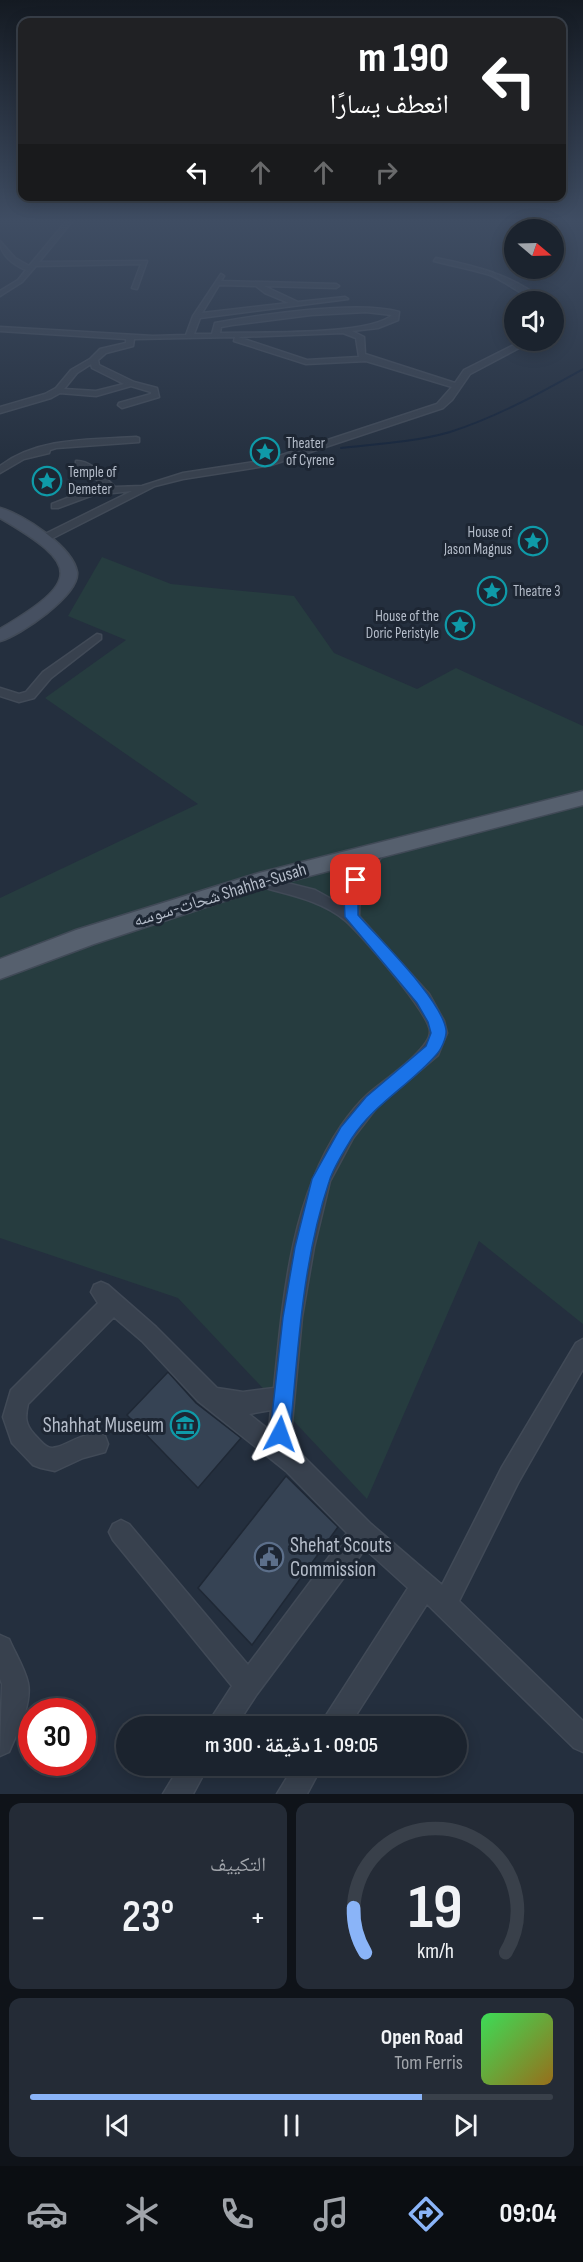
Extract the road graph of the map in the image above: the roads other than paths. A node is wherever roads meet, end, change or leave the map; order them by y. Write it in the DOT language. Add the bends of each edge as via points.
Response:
graph roads {
  1 [pos="206,303"];
  2 [pos="293,303"];
  3 [pos="316,303"];
  4 [pos="298,305"];
  5 [pos="326,312"];
  6 [pos="198,316"];
  7 [pos="0,328"];
  8 [pos="344,331"];
  9 [pos="228,336"];
  10 [pos="130,337"];
  11 [pos="189,337"];
  12 [pos="215,337"];
  13 [pos="509,351"];
  14 [pos="366,359"];
  15 [pos="94,360"];
  16 [pos="131,384"];
  17 [pos="456,386"];
  18 [pos="59,390"];
  19 [pos="122,405"];
  20 [pos="0,410"];
  21 [pos="136,440"];
  22 [pos="51,451"];
  23 [pos="36,452"];
  24 [pos="79,463"];
  25 [pos="0,470"];
  26 [pos="147,486"];
  27 [pos="113,490"];
  28 [pos="55,506"];
  29 [pos="0,512"];
  30 [pos="43,539"];
  31 [pos="0,636"];
  32 [pos="97,637"];
  33 [pos="0,692"];
  34 [pos="583,798"];
  35 [pos="379,850"];
  36 [pos="259,881"];
  37 [pos="351,917"];
  38 [pos="0,969"];
  39 [pos="583,1350"];
  40 [pos="207,1393"];
  41 [pos="283,1396"];
  42 [pos="97,1444"];
  43 [pos="295,1464"];
  44 [pos="121,1532"];
  45 [pos="363,1532"];
  46 [pos="424,1586"];
  47 [pos="445,1604"];
  48 [pos="0,1648"];
  49 [pos="248,1685"];
  50 [pos="228,1716"];
  51 [pos="340,1716"];
  52 [pos="583,1739"];
  53 [pos="0,1743"];
  54 [pos="189,1776"];
  55 [pos="303,1776"];
  56 [pos="177,1794"];
  57 [pos="291,1794"];
  1 -- 6 [label="street"];
  2 -- 4 [label="street"];
  3 -- 4 [label="street"];
  4 -- 5 [label="street" via="333,309"];
  4 -- 6 [label="street"];
  5 -- 8 [label="street" via="391,310 396,314 387,323"];
  5 -- 12 [label="street" via="218,325"];
  6 -- 11 [label="street"];
  7 -- 10 [label="street"];
  8 -- 9 [label="street"];
  8 -- 14 [label="street" via="360,337 361,355"];
  9 -- 12 [label="street"];
  9 -- 14 [label="street" via="306,362"];
  10 -- 11 [label="street"];
  10 -- 15 [label="street" via="130,344 103,351"];
  11 -- 12 [label="street"];
  13 -- 17 [label="street" via="467,372"];
  14 -- 17 [label="street"];
  15 -- 16 [label="street" via="95,366"];
  15 -- 18 [label="street" via="82,364"];
  16 -- 18 [label="street" via="94,396"];
  16 -- 19 [label="street" via="154,390 156,395"];
  17 -- 26 [label="street" via="440,406 302,452 253,466 183,476"];
  18 -- 20 [label="street"];
  21 -- 23 [label="street" via="55,445"];
  22 -- 23 [label="street"];
  23 -- 25 [label="street" via="14,458"];
  24 -- 27 [label="street"];
  26 -- 27 [label="street"];
  26 -- 30 [label="street"];
  27 -- 28 [label="street" via="91,492"];
  29 -- 30 [label="main road"];
  30 -- 31 [label="main road" via="64,555 69,579 54,599"];
  32 -- 33 [label="street" via="47,675 30,695 19,698"];
  34 -- 35 [label="main road, شحات-سوسه Shahha-Susah"];
  35 -- 36 [label="main road, شحات-سوسه Shahha-Susah"];
  35 -- 37 [label="street" via="356,880"];
  36 -- 37 [label="street" via="310,894"];
  36 -- 38 [label="main road, شحات-سوسه Shahha-Susah"];
  37 -- 41 [label="street" via="423,999 439,1033 432,1050 371,1102 347,1132 321,1179 304,1247"];
  39 -- 47 [label="street" via="552,1397"];
  40 -- 41 [label="street" via="233,1404"];
  40 -- 42 [label="street" via="149,1334 106,1298 19,1398 14,1417 20,1435 41,1458 55,1460"];
  40 -- 43 [label="street"];
  41 -- 43 [label="street" via="280,1434"];
  43 -- 45 [label="street"];
  44 -- 49 [label="street"];
  45 -- 46 [label="street"];
  45 -- 49 [label="street"];
  46 -- 47 [label="street"];
  46 -- 51 [label="street"];
  47 -- 52 [label="street"];
  48 -- 53 [label="street" via="15,1684 14,1704"];
  49 -- 50 [label="street"];
  54 -- 56 [label="street"];
  55 -- 57 [label="street"];
}
